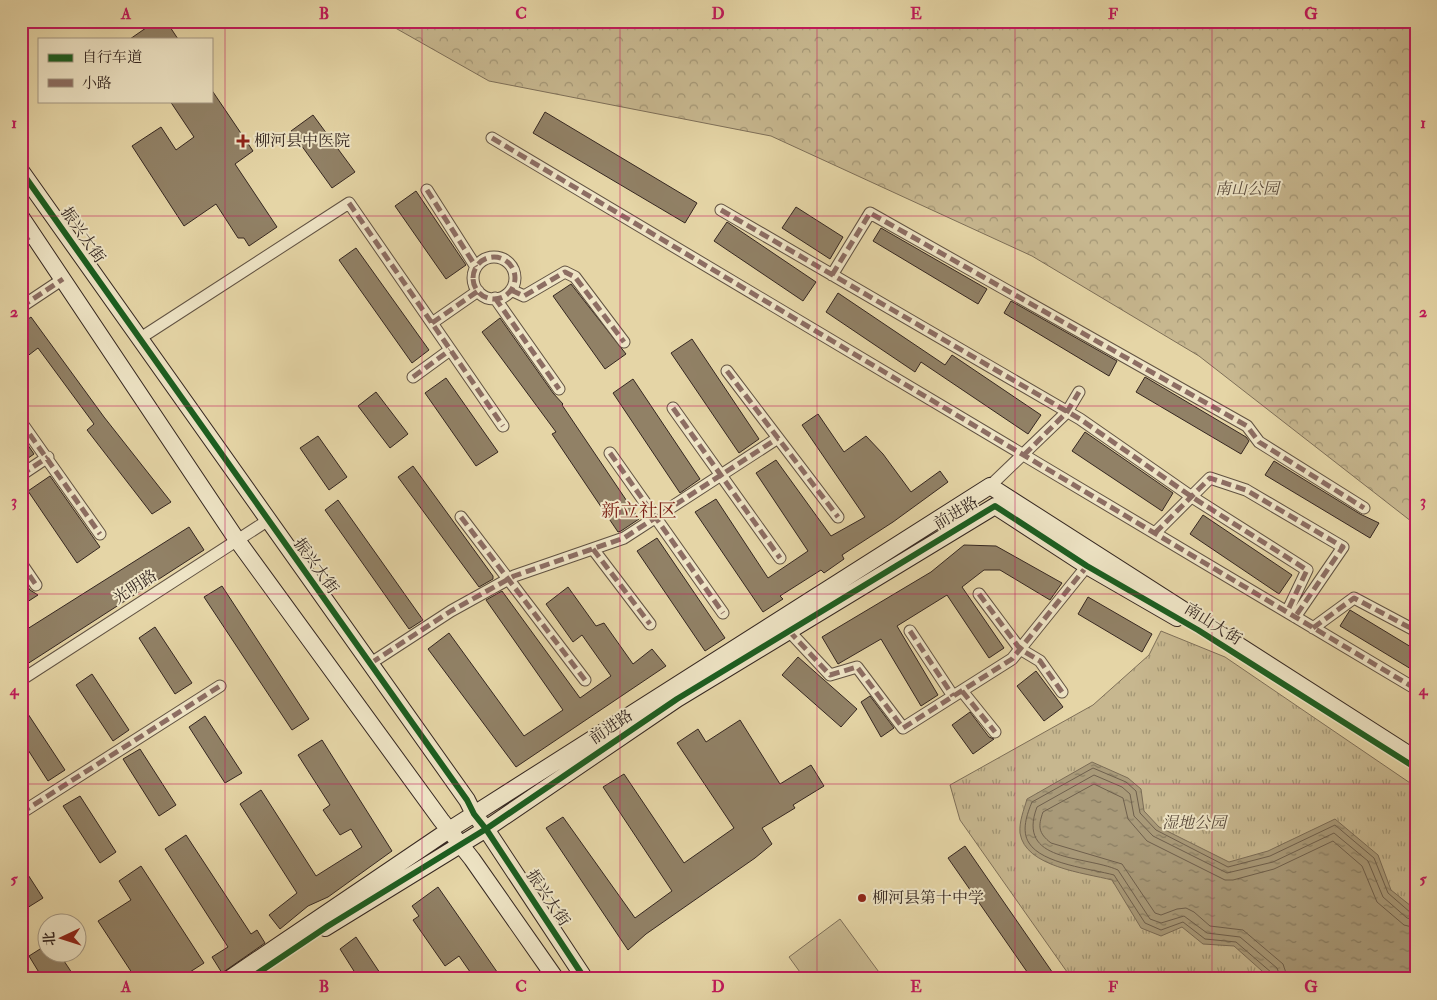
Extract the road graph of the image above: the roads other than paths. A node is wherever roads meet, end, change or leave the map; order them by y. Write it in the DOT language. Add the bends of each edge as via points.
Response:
graph roads {
  1 [pos="492,138"];
  2 [pos="21,171"];
  3 [pos="427,190"];
  4 [pos="721,210"];
  5 [pos="21,217"];
  6 [pos="27,239"];
  7 [pos="476,267"];
  8 [pos="832,275"];
  9 [pos="62,279"];
  10 [pos="511,290"];
  11 [pos="478,291"];
  12 [pos="495,298"];
  13 [pos="21,307"];
  14 [pos="432,323"];
  15 [pos="139,339"];
  16 [pos="624,342"];
  17 [pos="450,350"];
  18 [pos="727,371"];
  19 [pos="413,377"];
  20 [pos="559,390"];
  21 [pos="1079,392"];
  22 [pos="673,408"];
  23 [pos="1067,412"];
  24 [pos="21,422"];
  25 [pos="503,426"];
  26 [pos="778,438"];
  27 [pos="610,453"];
  28 [pos="1024,456"];
  29 [pos="48,457"];
  30 [pos="21,475"];
  31 [pos="721,475"];
  32 [pos="990,486"];
  33 [pos="1192,497"];
  34 [pos="995,506"];
  35 [pos="1364,508"];
  36 [pos="460,517"];
  37 [pos="838,517"];
  38 [pos="656,518"];
  39 [pos="267,521"];
  40 [pos="1155,533"];
  41 [pos="100,534"];
  42 [pos="237,540"];
  43 [pos="593,549"];
  44 [pos="780,558"];
  45 [pos="21,563"];
  46 [pos="1087,566"];
  47 [pos="508,579"];
  48 [pos="36,585"];
  49 [pos="980,594"];
  50 [pos="723,612"];
  51 [pos="1291,615"];
  52 [pos="650,624"];
  53 [pos="1313,628"];
  54 [pos="789,631"];
  55 [pos="910,631"];
  56 [pos="1416,631"];
  57 [pos="1020,649"];
  58 [pos="371,663"];
  59 [pos="21,680"];
  60 [pos="585,680"];
  61 [pos="220,686"];
  62 [pos="1416,689"];
  63 [pos="1062,692"];
  64 [pos="958,693"];
  65 [pos="995,732"];
  66 [pos="1416,759"];
  67 [pos="1416,768"];
  68 [pos="21,813"];
  69 [pos="474,814"];
  70 [pos="486,829"];
  71 [pos="449,830"];
  72 [pos="460,844"];
  73 [pos="230,979"];
  74 [pos="249,979"];
  75 [pos="556,979"];
  76 [pos="585,979"];
  1 -- 28 [label="street"];
  2 -- 15 [label="street, 振兴大街"];
  3 -- 7 [label="street"];
  4 -- 8 [label="street"];
  5 -- 6 [label="street"];
  6 -- 9 [label="street"];
  7 -- 10 [label="street" via="490,257 505,260 514,274"];
  7 -- 11 [label="street" via="474,275"];
  8 -- 23 [label="street"];
  8 -- 35 [label="street" via="870,213 1246,426 1259,442"];
  9 -- 13 [label="street"];
  9 -- 42 [label="street"];
  10 -- 12 [label="street"];
  10 -- 16 [label="street" via="524,296 565,272 575,276"];
  11 -- 12 [label="street"];
  11 -- 14 [label="street"];
  12 -- 20 [label="street"];
  14 -- 15 [label="street" via="349,203"];
  14 -- 17 [label="street"];
  15 -- 39 [label="street, 振兴大街"];
  17 -- 19 [label="street"];
  17 -- 25 [label="street"];
  18 -- 26 [label="street"];
  21 -- 23 [label="street"];
  22 -- 31 [label="street"];
  23 -- 28 [label="street"];
  23 -- 33 [label="street"];
  24 -- 29 [label="street"];
  26 -- 31 [label="street"];
  26 -- 37 [label="street"];
  27 -- 38 [label="street"];
  28 -- 32 [label="street"];
  28 -- 40 [label="street"];
  29 -- 30 [label="street"];
  29 -- 41 [label="street"];
  31 -- 38 [label="street"];
  31 -- 44 [label="street"];
  32 -- 66 [label="street, 南山大街"];
  32 -- 69 [label="street, 前进路"];
  33 -- 40 [label="street"];
  33 -- 51 [label="street" via="1307,570"];
  33 -- 51 [label="street" via="1210,478 1246,490 1343,548"];
  34 -- 46 [label="street, 南山大街"];
  34 -- 54 [label="street, 前进路"];
  36 -- 47 [label="street"];
  38 -- 43 [label="street" via="624,538"];
  38 -- 50 [label="street"];
  39 -- 42 [label="street, 光明路"];
  39 -- 58 [label="street, 振兴大街"];
  40 -- 51 [label="street"];
  42 -- 59 [label="street, 光明路"];
  42 -- 71 [label="street"];
  43 -- 47 [label="street"];
  43 -- 52 [label="street"];
  45 -- 48 [label="street"];
  46 -- 57 [label="street"];
  46 -- 67 [label="street, 南山大街" via="1198,630"];
  47 -- 58 [label="street" via="451,611"];
  47 -- 60 [label="street"];
  49 -- 57 [label="street"];
  51 -- 53 [label="street"];
  53 -- 56 [label="street" via="1354,598"];
  53 -- 62 [label="street"];
  54 -- 64 [label="street" via="830,675 857,667 903,728"];
  54 -- 70 [label="street, 前进路" via="677,699"];
  55 -- 64 [label="street"];
  57 -- 63 [label="street" via="1040,661"];
  57 -- 64 [label="street" via="1012,659"];
  58 -- 69 [label="street, 振兴大街"];
  61 -- 68 [label="street"];
  64 -- 65 [label="street"];
  69 -- 70 [label="street, 振兴大街"];
  69 -- 71 [label="street, 前进路"];
  70 -- 72 [label="street, 前进路"];
  70 -- 76 [label="street, 振兴大街"];
  71 -- 72 [label="street"];
  71 -- 73 [label="street, 前进路"];
  72 -- 74 [label="street, 前进路"];
  72 -- 75 [label="street"];
}
